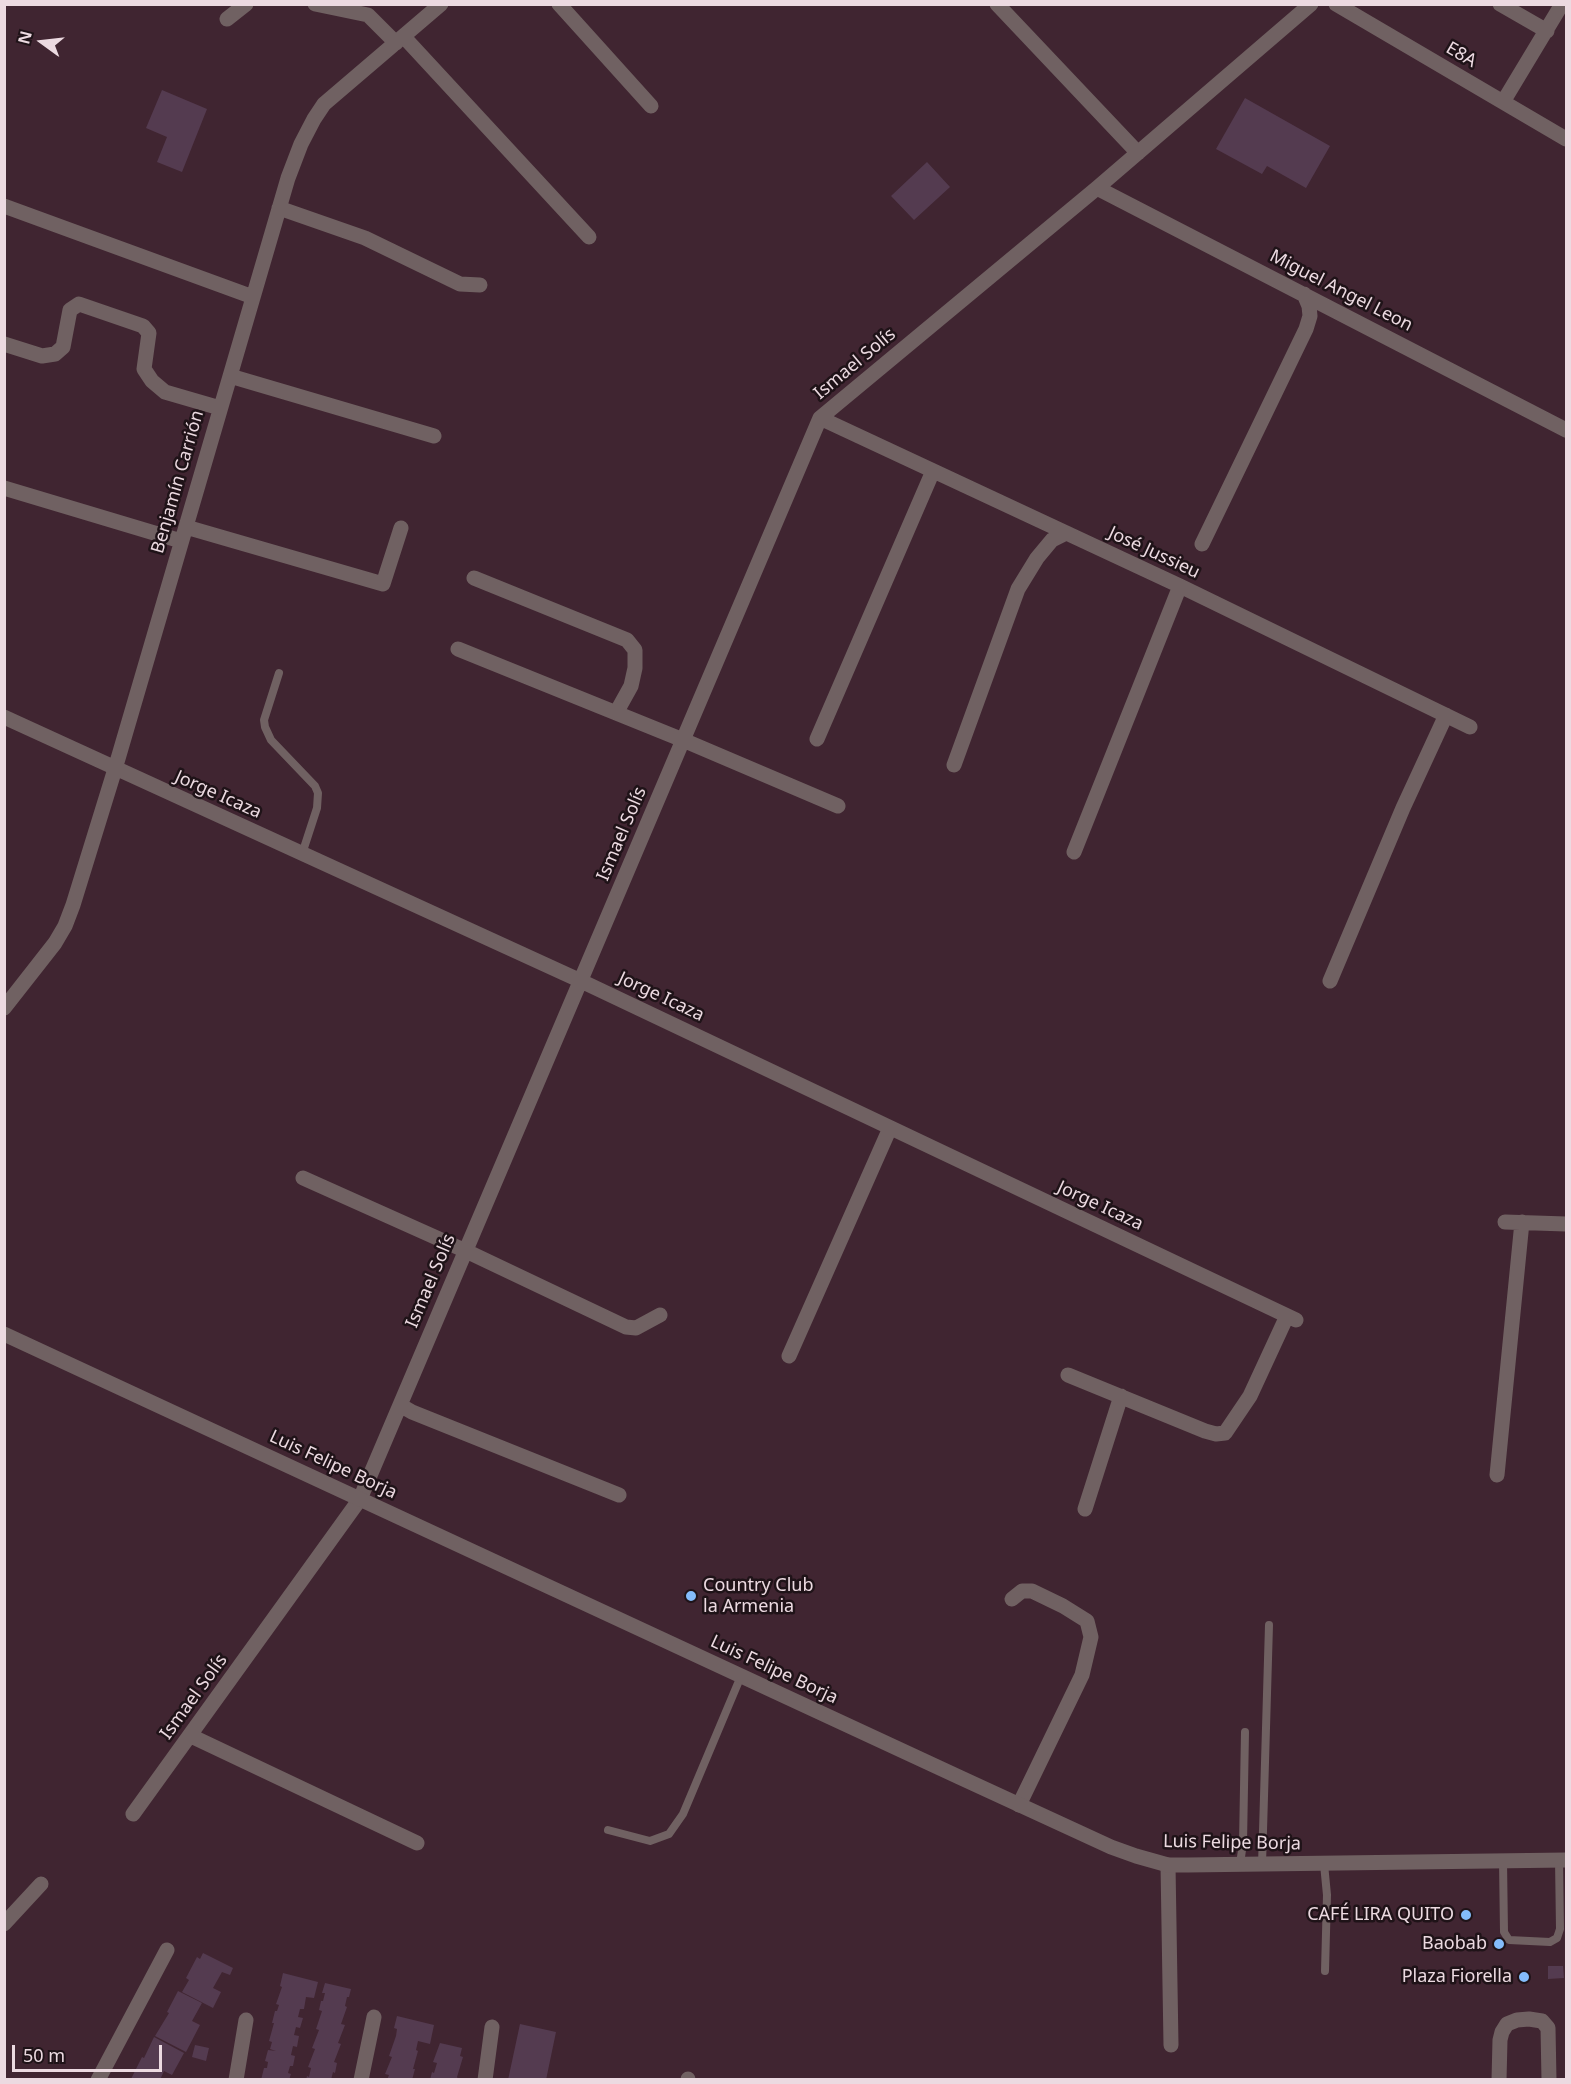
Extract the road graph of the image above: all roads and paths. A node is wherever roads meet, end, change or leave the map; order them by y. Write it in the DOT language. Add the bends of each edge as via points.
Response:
graph roads {
  1 [pos="246,4"];
  2 [pos="315,4"];
  3 [pos="441,4"];
  4 [pos="559,4"];
  5 [pos="997,4"];
  6 [pos="1311,4"];
  7 [pos="1336,4"];
  8 [pos="1500,4"];
  9 [pos="1562,4"];
  10 [pos="227,19"];
  11 [pos="1547,31"];
  12 [pos="400,40"];
  13 [pos="1503,102"];
  14 [pos="651,106"];
  15 [pos="1566,139"];
  16 [pos="1138,153"];
  17 [pos="1097,188"];
  18 [pos="4,206"];
  19 [pos="279,208"];
  20 [pos="589,237"];
  21 [pos="480,285"];
  22 [pos="1304,294"];
  23 [pos="253,297"];
  24 [pos="4,344"];
  25 [pos="230,376"];
  26 [pos="220,408"];
  27 [pos="820,418"];
  28 [pos="1566,430"];
  29 [pos="434,436"];
  30 [pos="933,471"];
  31 [pos="4,488"];
  32 [pos="401,528"];
  33 [pos="1066,533"];
  34 [pos="184,534"];
  35 [pos="1202,544"];
  36 [pos="474,578"];
  37 [pos="1180,586"];
  38 [pos="458,649"];
  39 [pos="279,674"];
  40 [pos="616,713"];
  41 [pos="1446,715"];
  42 [pos="4,717"];
  43 [pos="1470,727"];
  44 [pos="817,738"];
  45 [pos="683,740"];
  46 [pos="954,765"];
  47 [pos="115,769"];
  48 [pos="838,806"];
  49 [pos="1074,852"];
  50 [pos="302,854"];
  51 [pos="581,981"];
  52 [pos="1330,981"];
  53 [pos="4,1008"];
  54 [pos="890,1128"];
  55 [pos="303,1178"];
  56 [pos="1505,1222"];
  57 [pos="1522,1222"];
  58 [pos="1566,1224"];
  59 [pos="465,1251"];
  60 [pos="660,1315"];
  61 [pos="4,1334"];
  62 [pos="789,1356"];
  63 [pos="1068,1375"];
  64 [pos="1121,1396"];
  65 [pos="400,1405"];
  66 [pos="1497,1475"];
  67 [pos="619,1495"];
  68 [pos="360,1499"];
  69 [pos="1085,1509"];
  70 [pos="1012,1599"];
  71 [pos="1269,1625"];
  72 [pos="741,1676"];
  73 [pos="1245,1732"];
  74 [pos="191,1736"];
  75 [pos="1019,1805"];
  76 [pos="133,1814"];
  77 [pos="608,1830"];
  78 [pos="417,1843"];
  79 [pos="1563,1860"];
  80 [pos="1503,1861"];
  81 [pos="1324,1863"];
  82 [pos="1240,1864"];
  83 [pos="1262,1864"];
  84 [pos="1168,1865"];
  85 [pos="41,1884"];
  86 [pos="4,1924"];
  87 [pos="168,1950"];
  88 [pos="1326,1971"];
  89 [pos="374,2018"];
  90 [pos="246,2020"];
  91 [pos="492,2027"];
  92 [pos="1171,2044"];
  93 [pos="98,2079"];
  94 [pos="236,2079"];
  95 [pos="361,2079"];
  96 [pos="485,2079"];
  97 [pos="1499,2079"];
  98 [pos="1549,2079"];
  1 -- 10 [label="street"];
  2 -- 12 [label="street" via="368,15"];
  3 -- 12 [label="street, Benjamín Carrión"];
  4 -- 14 [label="street"];
  5 -- 16 [label="street"];
  6 -- 16 [label="street, Ismael Solís"];
  7 -- 13 [label="street, E8A"];
  8 -- 11 [label="street"];
  9 -- 11 [label="street"];
  11 -- 13 [label="street"];
  12 -- 19 [label="street, Benjamín Carrión" via="324,104 301,144"];
  12 -- 20 [label="street"];
  13 -- 15 [label="street, E8A"];
  16 -- 17 [label="street, Ismael Solís"];
  17 -- 22 [label="street, Miguel Angel Leon"];
  17 -- 27 [label="street, Ismael Solís"];
  18 -- 23 [label="street"];
  19 -- 21 [label="street" via="365,238 460,284"];
  19 -- 23 [label="street, Benjamín Carrión"];
  22 -- 28 [label="street, Miguel Angel Leon"];
  22 -- 35 [label="street" via="1310,306 1306,329"];
  23 -- 25 [label="street, Benjamín Carrión"];
  24 -- 26 [label="street" via="42,356 55,354 63,347 70,310 79,304 143,326 149,333 144,369 152,381 165,392"];
  25 -- 26 [label="street, Benjamín Carrión"];
  25 -- 29 [label="street"];
  26 -- 34 [label="street, Benjamín Carrión"];
  27 -- 30 [label="street, José Jussieu"];
  27 -- 45 [label="street, Ismael Solís"];
  30 -- 33 [label="street, José Jussieu"];
  30 -- 44 [label="street"];
  31 -- 34 [label="street"];
  32 -- 34 [label="street" via="383,584"];
  33 -- 37 [label="street, José Jussieu"];
  33 -- 46 [label="street" via="1053,540 1037,558 1018,589"];
  34 -- 47 [label="street, Benjamín Carrión"];
  36 -- 40 [label="street" via="627,640 635,650 635,668 631,686"];
  37 -- 41 [label="street, José Jussieu"];
  37 -- 49 [label="street"];
  38 -- 40 [label="street"];
  39 -- 50 [label="lane" via="265,727 271,740 318,793"];
  40 -- 45 [label="street"];
  41 -- 43 [label="street, José Jussieu"];
  41 -- 52 [label="street"];
  42 -- 47 [label="street, Jorge Icaza"];
  45 -- 48 [label="street"];
  45 -- 51 [label="street, Ismael Solís"];
  47 -- 50 [label="street, Jorge Icaza"];
  47 -- 53 [label="street, Benjamín Carrión" via="65,926"];
  50 -- 51 [label="street, Jorge Icaza"];
  51 -- 54 [label="street, Jorge Icaza"];
  51 -- 59 [label="street, Ismael Solís"];
  54 -- 62 [label="street"];
  54 -- 64 [label="street, Jorge Icaza" via="1292,1318 1225,1433 1205,1431"];
  55 -- 59 [label="street"];
  56 -- 57 [label="street"];
  57 -- 58 [label="street"];
  57 -- 66 [label="street"];
  59 -- 60 [label="street" via="626,1327 636,1328"];
  59 -- 65 [label="street, Ismael Solís"];
  61 -- 68 [label="street, Luis Felipe Borja"];
  63 -- 64 [label="street"];
  64 -- 69 [label="street"];
  65 -- 67 [label="street"];
  65 -- 68 [label="street, Ismael Solís"];
  68 -- 72 [label="street, Luis Felipe Borja"];
  68 -- 74 [label="street, Ismael Solís"];
  70 -- 75 [label="street" via="1022,1591 1032,1591 1087,1621 1091,1637 1082,1675"];
  71 -- 83 [label="lane"];
  72 -- 75 [label="street, Luis Felipe Borja"];
  72 -- 77 [label="lane" via="683,1814 669,1834 650,1841"];
  73 -- 82 [label="lane"];
  74 -- 76 [label="street, Ismael Solís"];
  74 -- 78 [label="street"];
  75 -- 84 [label="street, Luis Felipe Borja" via="1111,1847"];
  79 -- 80 [label="street, Luis Felipe Borja"];
  79 -- 80 [label="lane" via="1560,1929 1557,1938 1550,1942 1509,1941 1504,1932"];
  80 -- 81 [label="street, Luis Felipe Borja"];
  81 -- 83 [label="street, Luis Felipe Borja"];
  81 -- 88 [label="lane"];
  82 -- 83 [label="street, Luis Felipe Borja"];
  82 -- 84 [label="street, Luis Felipe Borja"];
  84 -- 92 [label="street"];
  85 -- 86 [label="street"];
  87 -- 93 [label="street"];
  89 -- 95 [label="street"];
  90 -- 94 [label="street"];
  91 -- 96 [label="street"];
  97 -- 98 [label="street" via="1502,2032 1507,2024 1529,2019 1542,2021 1548,2028"];
}
